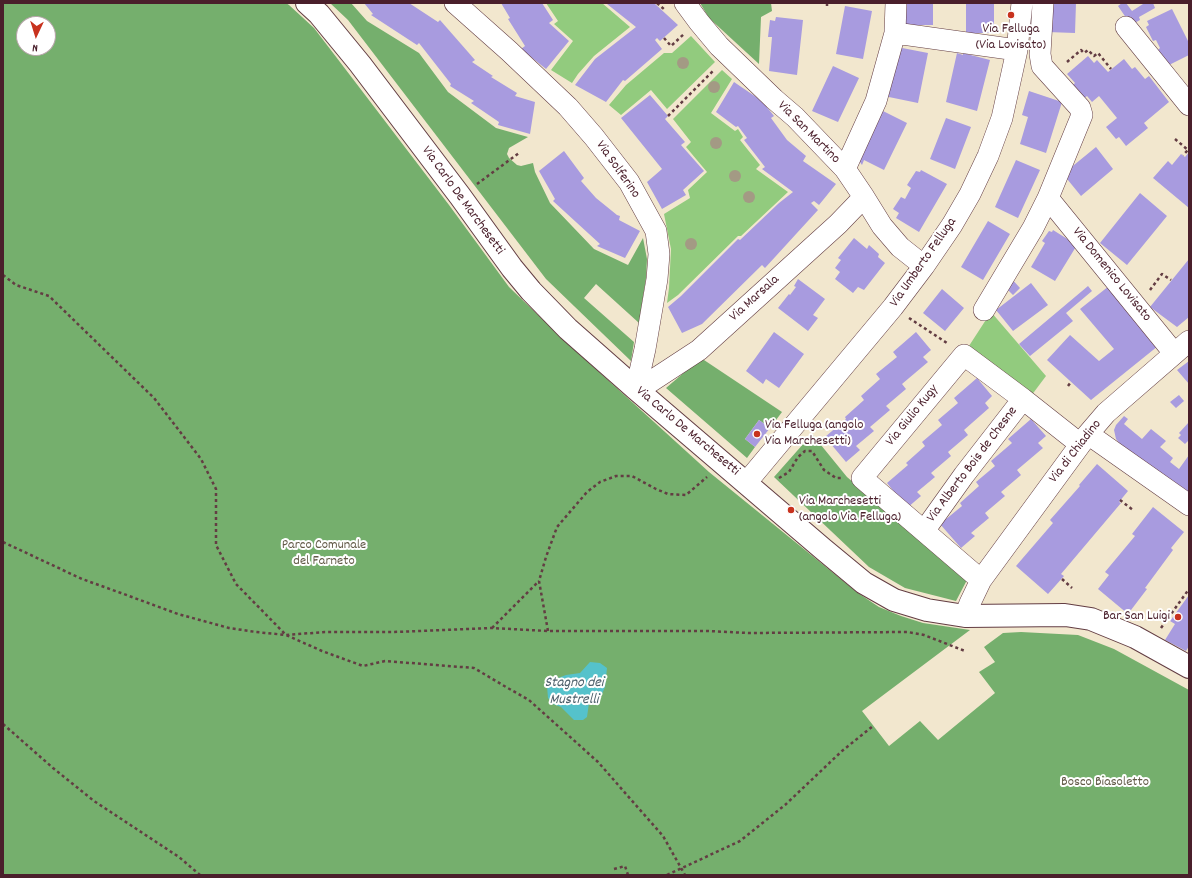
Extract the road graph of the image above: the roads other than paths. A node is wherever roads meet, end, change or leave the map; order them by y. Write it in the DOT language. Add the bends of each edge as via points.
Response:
graph roads {
  1 [pos="307,3"];
  2 [pos="455,3"];
  3 [pos="685,3"];
  4 [pos="896,3"];
  5 [pos="1022,3"];
  6 [pos="1043,3"];
  7 [pos="1126,27"];
  8 [pos="895,33"];
  9 [pos="1017,50"];
  10 [pos="1189,105"];
  11 [pos="845,169"];
  12 [pos="864,197"];
  13 [pos="1048,198"];
  14 [pos="924,266"];
  15 [pos="984,310"];
  16 [pos="1182,346"];
  17 [pos="636,390"];
  18 [pos="1023,399"];
  19 [pos="1084,439"];
  20 [pos="746,483"];
  21 [pos="1189,505"];
  22 [pos="924,531"];
  23 [pos="981,580"];
  24 [pos="965,616"];
  25 [pos="1189,667"];
  1 -- 17 [label="main road, Via Carlo De Marchesetti" via="360,64 531,292"];
  2 -- 17 [label="street, Via Solferino" via="575,115 629,182 656,231 659,254 657,279"];
  3 -- 11 [label="street, Via San Martino" via="719,46 795,117"];
  4 -- 8 [label="street"];
  5 -- 9 [label="street, Via Umberto Felluga"];
  6 -- 13 [label="street" via="1040,54 1042,66 1080,108 1082,115"];
  7 -- 10 [label="street"];
  8 -- 9 [label="street"];
  8 -- 11 [label="street" via="876,101"];
  9 -- 14 [label="street, Via Umberto Felluga" via="1002,118 988,156 952,225"];
  11 -- 12 [label="street, Via San Martino"];
  12 -- 14 [label="street, Via San Martino" via="882,226 900,247"];
  12 -- 17 [label="street, Via Marsala" via="838,224 699,350"];
  13 -- 15 [label="street"];
  13 -- 16 [label="street, Via Domenico Lovisato" via="1137,307"];
  14 -- 20 [label="street, Via Umberto Felluga" via="855,354"];
  16 -- 19 [label="street, Via di Chiadino" via="1106,413"];
  17 -- 20 [label="main road, Via Carlo De Marchesetti"];
  18 -- 19 [label="street"];
  18 -- 22 [label="street, Via Alberto Bois de Chesne"];
  18 -- 22 [label="street, Via Giulio Kugy" via="964,354 862,478"];
  19 -- 21 [label="street"];
  19 -- 23 [label="street, Via di Chiadino"];
  20 -- 24 [label="main road, Via Carlo De Marchesetti" via="864,583 894,600 927,610"];
  22 -- 23 [label="street"];
  23 -- 24 [label="street, Via di Chiadino"];
  24 -- 25 [label="main road, Via Carlo De Marchesetti" via="1065,615 1091,619 1135,637"];
}
